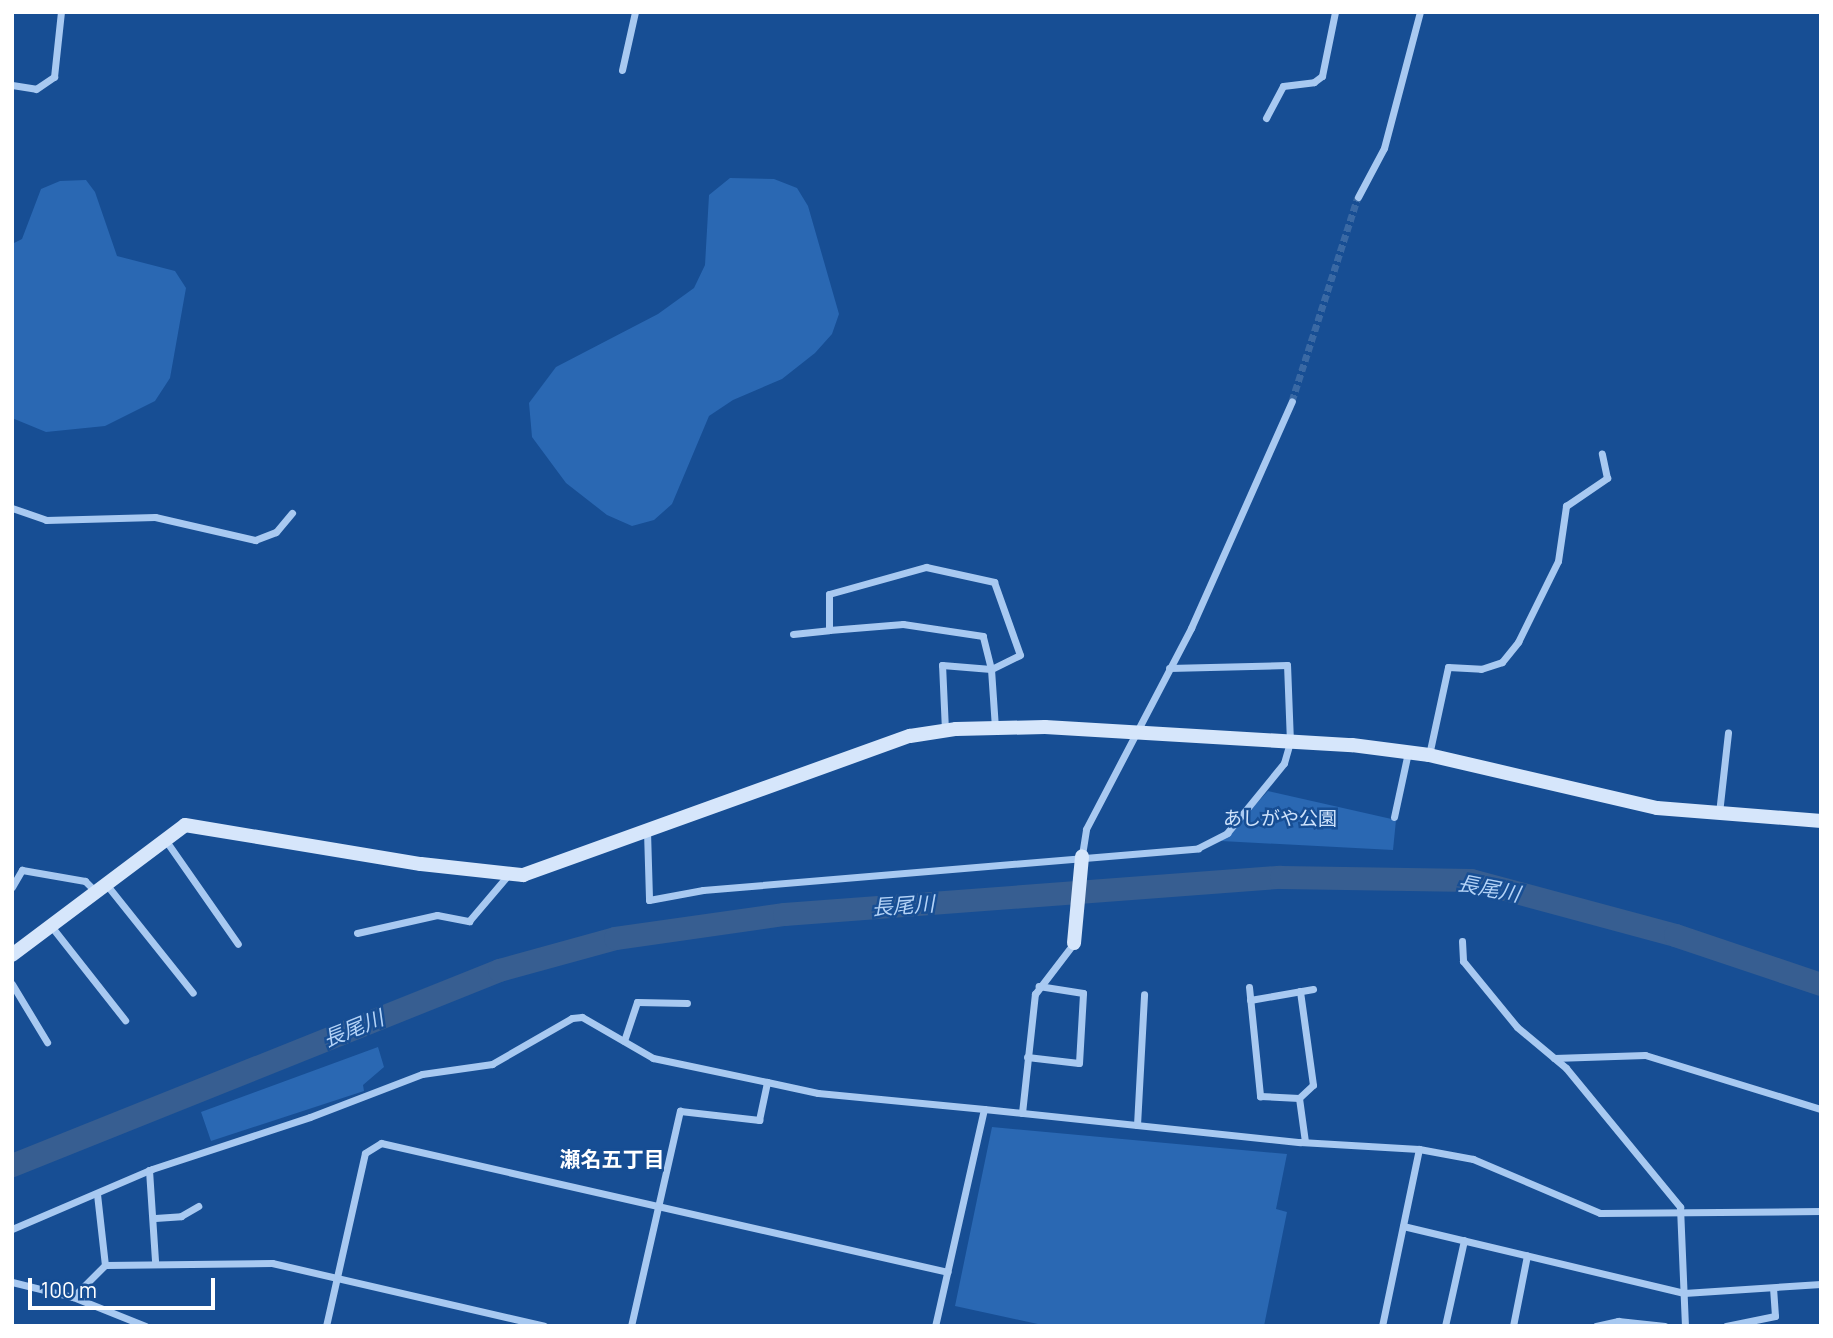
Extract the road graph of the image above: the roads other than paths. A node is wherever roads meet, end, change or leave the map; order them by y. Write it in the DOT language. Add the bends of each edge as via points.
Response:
graph roads {
  1 [pos="61,12"];
  2 [pos="635,12"];
  3 [pos="1335,12"];
  4 [pos="1420,12"];
  5 [pos="622,70"];
  6 [pos="12,85"];
  7 [pos="1266,118"];
  8 [pos="1358,197"];
  9 [pos="1292,401"];
  10 [pos="1602,454"];
  11 [pos="12,508"];
  12 [pos="292,513"];
  13 [pos="830,630"];
  14 [pos="793,634"];
  15 [pos="1169,668"];
  16 [pos="991,669"];
  17 [pos="995,727"];
  18 [pos="945,730"];
  19 [pos="1134,733"];
  20 [pos="1728,733"];
  21 [pos="1290,742"];
  22 [pos="1408,752"];
  23 [pos="1429,754"];
  24 [pos="1718,814"];
  25 [pos="1394,817"];
  26 [pos="1821,821"];
  27 [pos="647,828"];
  28 [pos="163,838"];
  29 [pos="1082,856"];
  30 [pos="508,876"];
  31 [pos="12,887"];
  32 [pos="100,887"];
  33 [pos="51,925"];
  34 [pos="357,933"];
  35 [pos="1462,941"];
  36 [pos="1074,943"];
  37 [pos="238,944"];
  38 [pos="13,953"];
  39 [pos="12,984"];
  40 [pos="1040,986"];
  41 [pos="1249,987"];
  42 [pos="1313,989"];
  43 [pos="1300,991"];
  44 [pos="193,993"];
  45 [pos="1144,994"];
  46 [pos="1251,1000"];
  47 [pos="687,1003"];
  48 [pos="125,1020"];
  49 [pos="624,1041"];
  50 [pos="47,1042"];
  51 [pos="1027,1057"];
  52 [pos="1553,1058"];
  53 [pos="768,1082"];
  54 [pos="1299,1098"];
  55 [pos="985,1109"];
  56 [pos="1821,1109"];
  57 [pos="1022,1113"];
  58 [pos="1137,1125"];
  59 [pos="1305,1142"];
  60 [pos="1419,1149"];
  61 [pos="149,1170"];
  62 [pos="97,1194"];
  63 [pos="658,1205"];
  64 [pos="198,1206"];
  65 [pos="1821,1211"];
  66 [pos="1682,1214"];
  67 [pos="155,1218"];
  68 [pos="1403,1226"];
  69 [pos="12,1229"];
  70 [pos="1464,1240"];
  71 [pos="1527,1255"];
  72 [pos="155,1261"];
  73 [pos="105,1265"];
  74 [pos="948,1272"];
  75 [pos="337,1279"];
  76 [pos="12,1282"];
  77 [pos="1821,1284"];
  78 [pos="1773,1289"];
  79 [pos="1684,1293"];
  80 [pos="73,1297"];
  81 [pos="145,1326"];
  82 [pos="326,1326"];
  83 [pos="544,1326"];
  84 [pos="631,1326"];
  85 [pos="935,1326"];
  86 [pos="1382,1326"];
  87 [pos="1445,1326"];
  88 [pos="1513,1326"];
  89 [pos="1596,1326"];
  90 [pos="1665,1326"];
  91 [pos="1685,1326"];
  92 [pos="1726,1326"];
  1 -- 6 [label="street" via="54,77 36,89"];
  2 -- 5 [label="street"];
  3 -- 7 [label="street" via="1321,76 1314,82 1283,86"];
  4 -- 8 [label="street" via="1384,148"];
  9 -- 15 [label="street"];
  10 -- 23 [label="street" via="1607,478 1566,506 1558,561 1518,642 1502,662 1491,666 1448,667"];
  11 -- 12 [label="street" via="47,520 155,517 255,540 276,532"];
  13 -- 14 [label="street"];
  13 -- 16 [label="street" via="903,624 983,636"];
  13 -- 16 [label="street" via="829,594 926,567 994,582 1020,656"];
  15 -- 19 [label="street"];
  15 -- 21 [label="street" via="1287,665"];
  16 -- 17 [label="street"];
  16 -- 18 [label="street" via="942,665"];
  17 -- 18 [label="street"];
  17 -- 19 [label="street"];
  18 -- 27 [label="street" via="910,736"];
  19 -- 21 [label="street"];
  19 -- 29 [label="street" via="1086,829"];
  20 -- 24 [label="street"];
  21 -- 22 [label="street"];
  21 -- 29 [label="street" via="1284,763 1227,833 1198,848"];
  22 -- 23 [label="street"];
  22 -- 25 [label="street"];
  23 -- 24 [label="street" via="1657,808"];
  24 -- 26 [label="street"];
  27 -- 29 [label="street" via="649,900 702,890"];
  27 -- 30 [label="street"];
  28 -- 30 [label="street" via="185,825"];
  28 -- 32 [label="street"];
  28 -- 37 [label="street"];
  29 -- 36 [label="street"];
  30 -- 34 [label="street" via="469,921 437,915"];
  31 -- 32 [label="street" via="22,870"];
  32 -- 33 [label="street"];
  32 -- 44 [label="street"];
  33 -- 38 [label="street"];
  33 -- 48 [label="street"];
  35 -- 52 [label="street" via="1463,961 1517,1027"];
  36 -- 40 [label="street"];
  39 -- 50 [label="street"];
  40 -- 51 [label="street" via="1031,1009"];
  40 -- 51 [label="street" via="1083,993 1079,1063"];
  41 -- 46 [label="street"];
  42 -- 43 [label="street"];
  43 -- 46 [label="street"];
  43 -- 54 [label="street" via="1313,1085"];
  45 -- 58 [label="street"];
  46 -- 54 [label="street" via="1260,1096"];
  47 -- 49 [label="street" via="637,1002"];
  49 -- 53 [label="street" via="670,1064"];
  49 -- 61 [label="street" via="583,1017 572,1018 492,1064 422,1074"];
  51 -- 57 [label="street"];
  52 -- 56 [label="street" via="1645,1055"];
  52 -- 66 [label="street"];
  53 -- 55 [label="street" via="818,1093"];
  53 -- 63 [label="street" via="759,1120 680,1111"];
  54 -- 59 [label="street"];
  55 -- 57 [label="street"];
  55 -- 74 [label="street"];
  57 -- 58 [label="street"];
  58 -- 59 [label="street"];
  59 -- 60 [label="street"];
  60 -- 66 [label="street" via="1473,1159 1600,1213"];
  60 -- 68 [label="street"];
  61 -- 62 [label="street"];
  61 -- 67 [label="street"];
  62 -- 69 [label="street"];
  62 -- 73 [label="street"];
  63 -- 74 [label="street"];
  63 -- 75 [label="street" via="381,1143 365,1153"];
  63 -- 84 [label="street"];
  64 -- 67 [label="street" via="181,1216"];
  65 -- 66 [label="street"];
  66 -- 79 [label="street"];
  67 -- 72 [label="street"];
  68 -- 70 [label="street"];
  68 -- 86 [label="street"];
  70 -- 71 [label="street"];
  70 -- 87 [label="street"];
  71 -- 79 [label="street"];
  71 -- 88 [label="street"];
  72 -- 73 [label="street"];
  72 -- 75 [label="street" via="272,1263"];
  73 -- 80 [label="street"];
  74 -- 85 [label="street"];
  75 -- 82 [label="street"];
  75 -- 83 [label="street"];
  76 -- 80 [label="street"];
  77 -- 78 [label="street"];
  78 -- 79 [label="street"];
  78 -- 92 [label="street" via="1775,1316"];
  79 -- 91 [label="street"];
  80 -- 81 [label="street"];
  89 -- 90 [label="street" via="1618,1321"];
}
